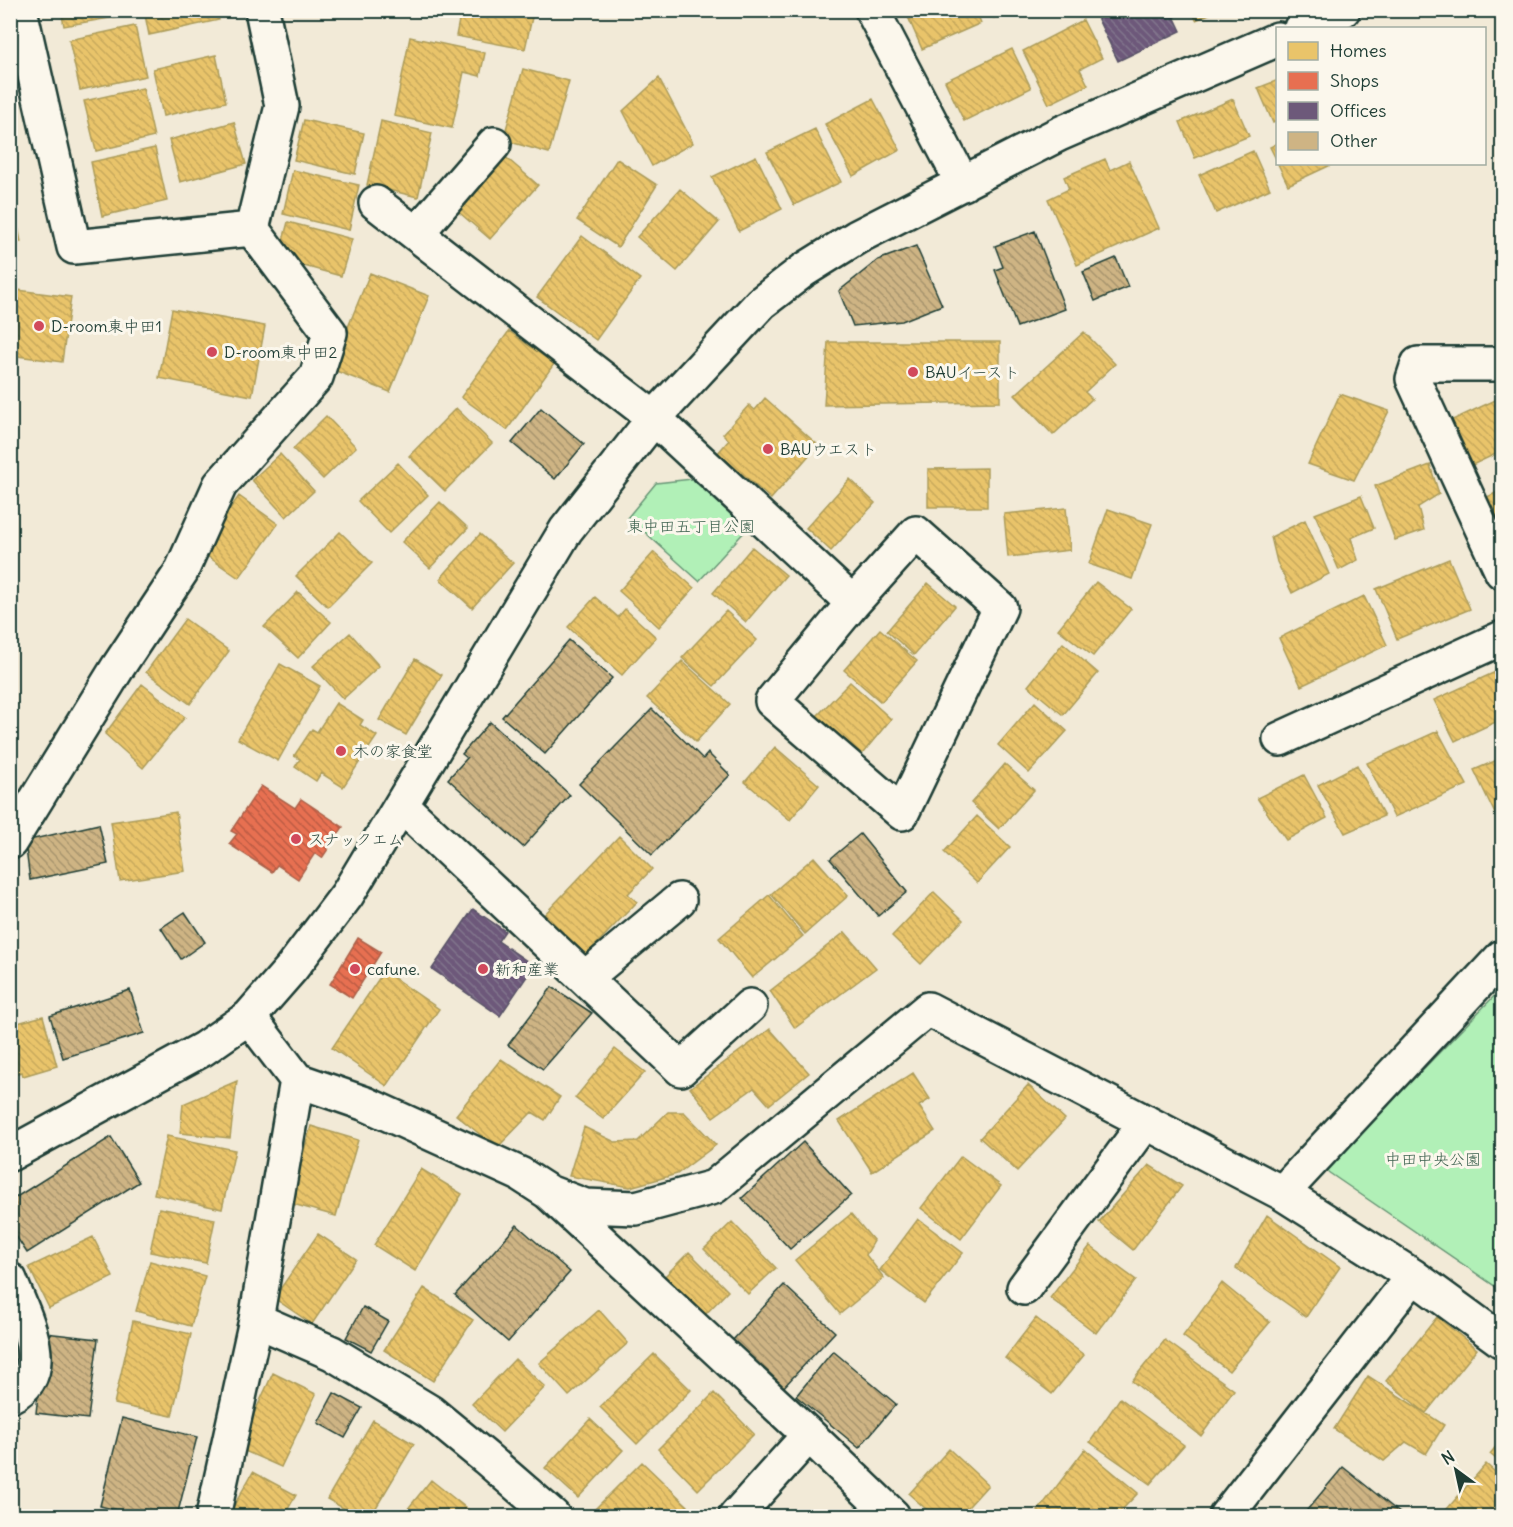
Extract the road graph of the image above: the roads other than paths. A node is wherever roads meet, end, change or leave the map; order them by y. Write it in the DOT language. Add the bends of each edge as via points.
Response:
graph roads {
  1 [pos="20,10"];
  2 [pos="262,10"];
  3 [pos="872,10"];
  4 [pos="1343,10"];
  5 [pos="1303,27"];
  6 [pos="1276,40"];
  7 [pos="494,144"];
  8 [pos="963,184"];
  9 [pos="376,203"];
  10 [pos="252,230"];
  11 [pos="416,234"];
  12 [pos="1503,364"];
  13 [pos="654,418"];
  14 [pos="1503,572"];
  15 [pos="853,603"];
  16 [pos="1503,638"];
  17 [pos="1280,739"];
  18 [pos="401,806"];
  19 [pos="10,842"];
  20 [pos="679,900"];
  21 [pos="1503,957"];
  22 [pos="585,978"];
  23 [pos="750,1006"];
  24 [pos="249,1017"];
  25 [pos="297,1080"];
  26 [pos="1146,1122"];
  27 [pos="10,1154"];
  28 [pos="548,1192"];
  29 [pos="1282,1193"];
  30 [pos="1413,1276"];
  31 [pos="10,1280"];
  32 [pos="1024,1288"];
  33 [pos="256,1320"];
  34 [pos="1503,1341"];
  35 [pos="10,1396"];
  36 [pos="808,1435"];
  37 [pos="213,1516"];
  38 [pos="553,1516"];
  39 [pos="736,1516"];
  40 [pos="894,1516"];
  41 [pos="1226,1516"];
  1 -- 10 [label="street" via="74,247"];
  2 -- 10 [label="street" via="282,106"];
  3 -- 8 [label="street"];
  4 -- 5 [label="street"];
  6 -- 8 [label="street" via="1059,134"];
  7 -- 11 [label="street"];
  8 -- 13 [label="street" via="857,237 804,270 761,303"];
  9 -- 11 [label="street"];
  10 -- 19 [label="street" via="330,333 316,377 220,485 181,572"];
  11 -- 13 [label="street"];
  12 -- 14 [label="street" via="1418,364 1413,379"];
  13 -- 15 [label="street"];
  13 -- 18 [label="street" via="566,530"];
  15 -- 15 [label="street" via="916,533 1000,608 902,813 772,701"];
  16 -- 17 [label="street"];
  18 -- 22 [label="street"];
  18 -- 24 [label="street" via="347,895"];
  20 -- 22 [label="street"];
  21 -- 29 [label="street"];
  22 -- 23 [label="street" via="681,1069"];
  24 -- 25 [label="street"];
  24 -- 27 [label="street" via="203,1049"];
  25 -- 28 [label="street" via="366,1104 520,1174"];
  25 -- 33 [label="street"];
  26 -- 28 [label="street" via="928,1009 714,1187 636,1208 585,1206"];
  26 -- 29 [label="street"];
  26 -- 32 [label="street"];
  28 -- 36 [label="street"];
  29 -- 30 [label="street"];
  30 -- 34 [label="street"];
  30 -- 41 [label="street"];
  31 -- 35 [label="street" via="36,1351 31,1377 22,1390"];
  33 -- 37 [label="street"];
  33 -- 38 [label="street" via="332,1353 430,1412"];
  36 -- 39 [label="street"];
  36 -- 40 [label="street"];
}
